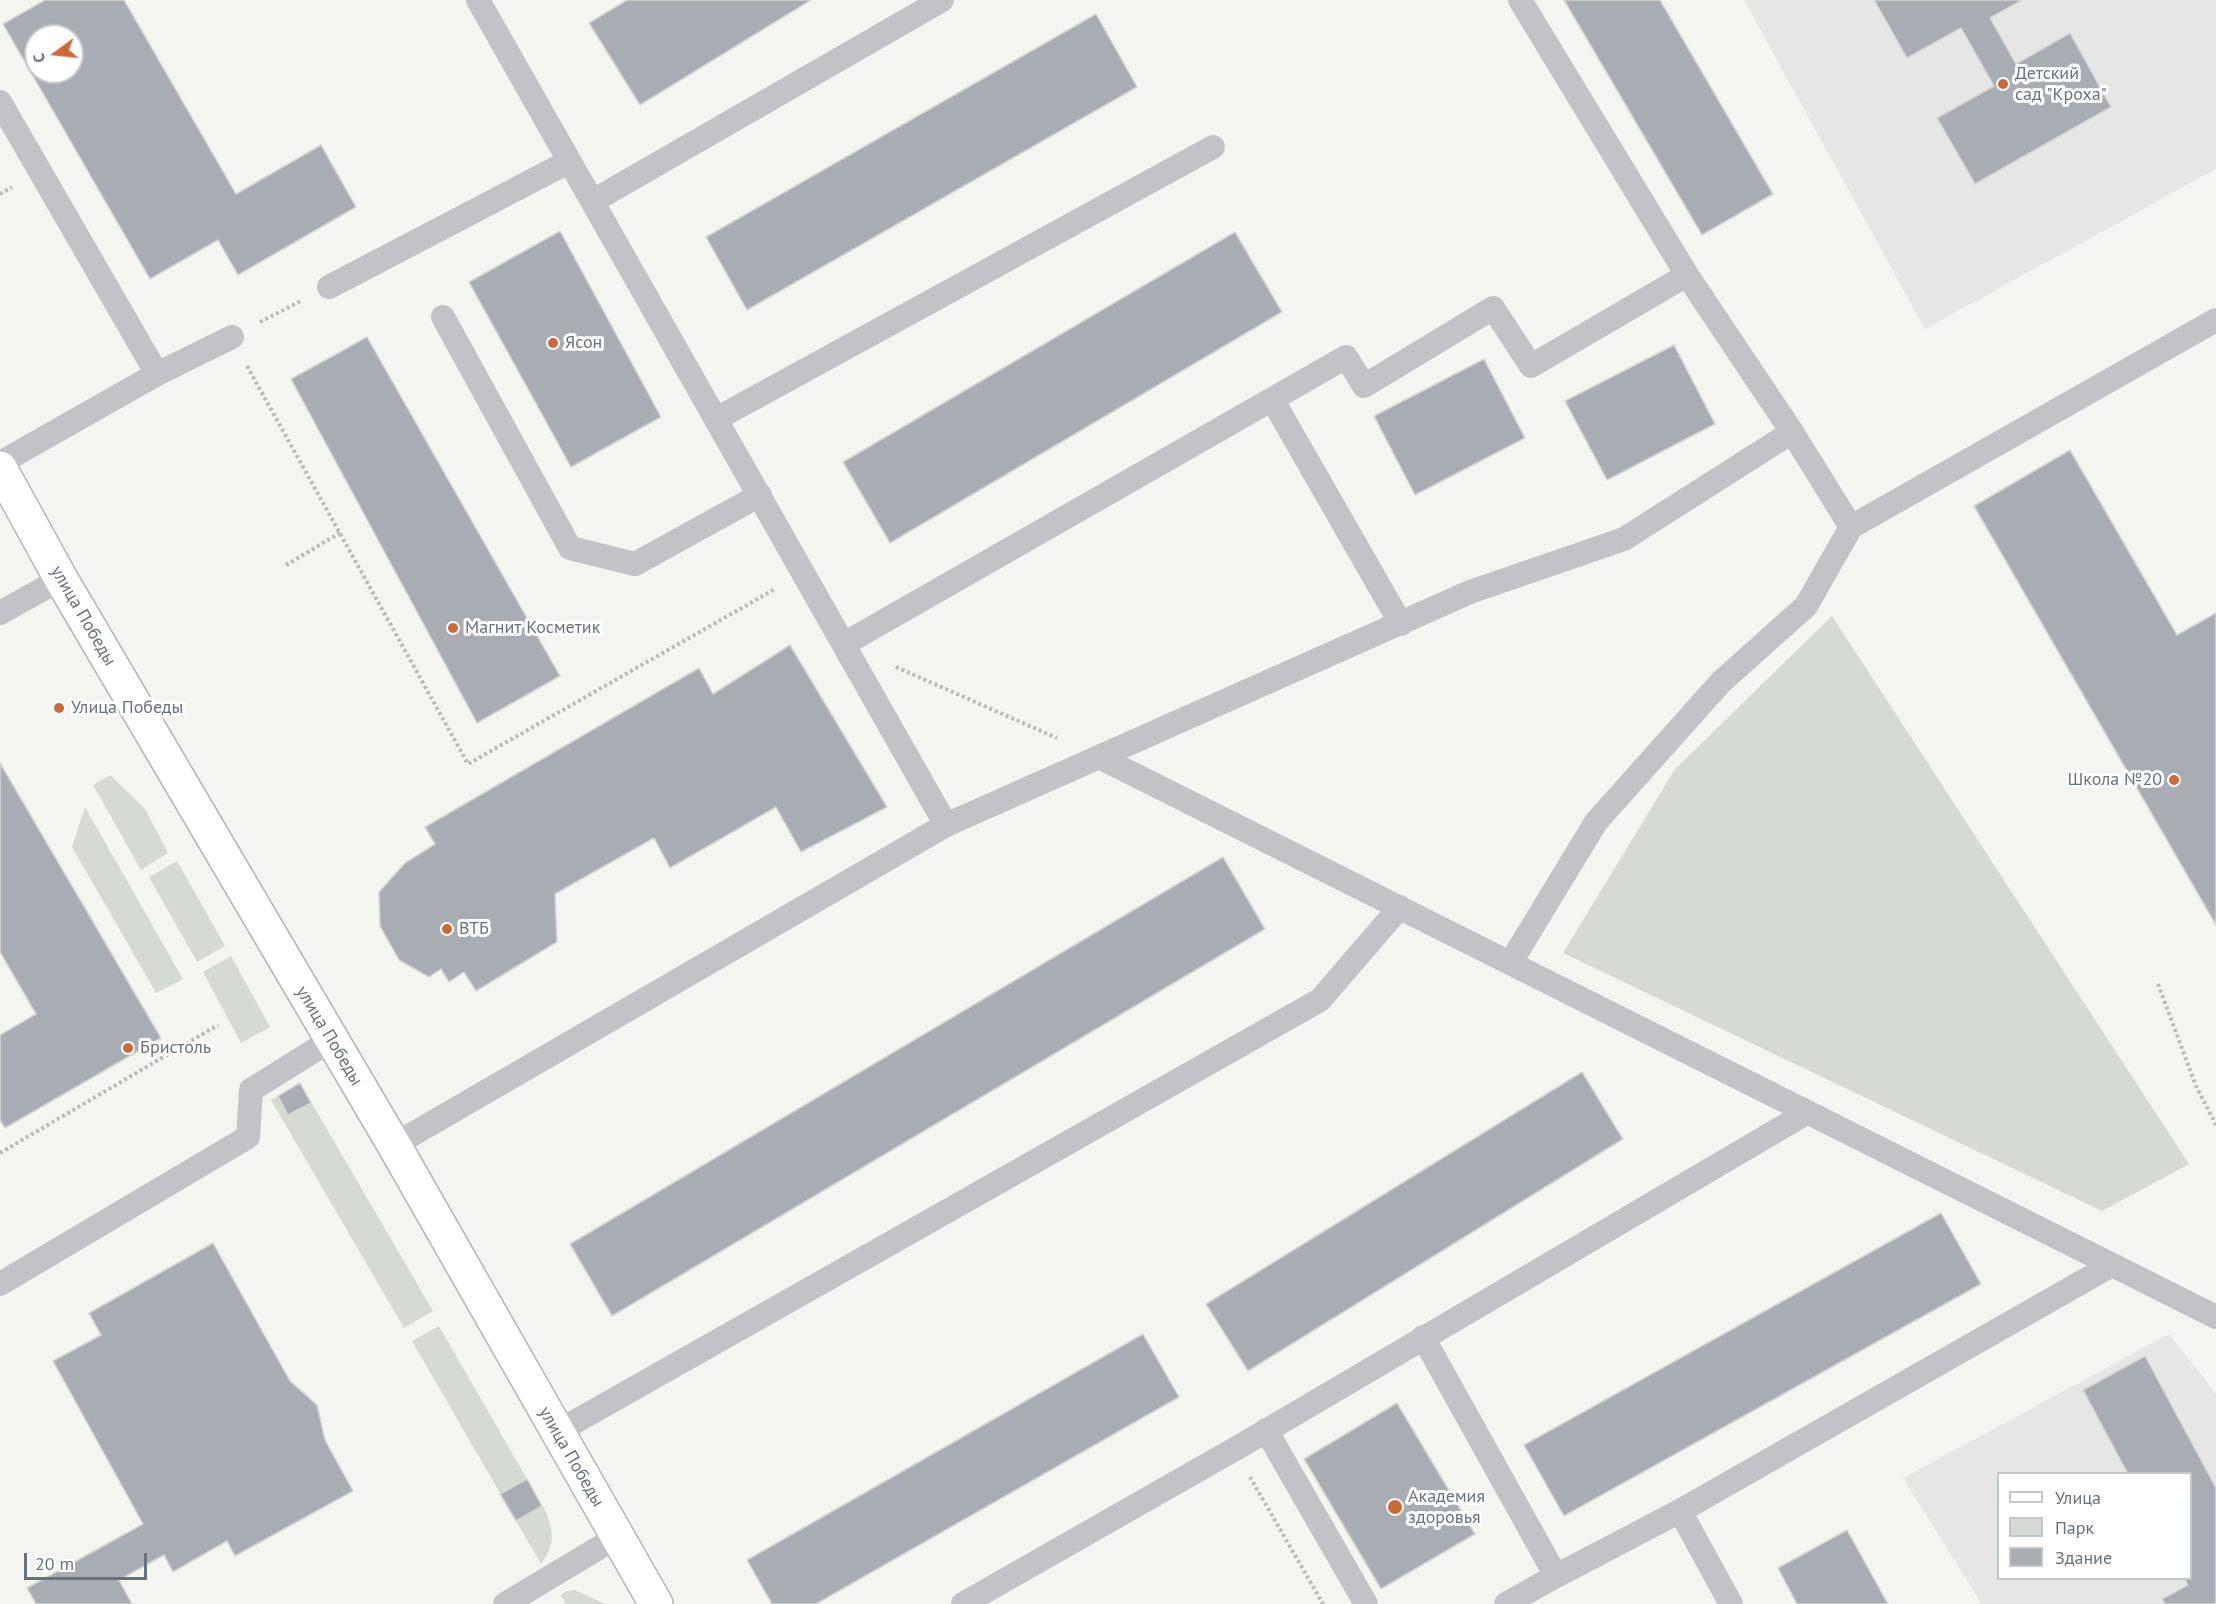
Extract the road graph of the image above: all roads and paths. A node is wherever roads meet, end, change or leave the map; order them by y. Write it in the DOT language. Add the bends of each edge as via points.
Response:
graph roads {
  1 [pos="478,0"];
  2 [pos="942,0"];
  3 [pos="1520,0"];
  4 [pos="0,102"];
  5 [pos="1213,147"];
  6 [pos="568,162"];
  7 [pos="593,201"];
  8 [pos="1687,275"];
  9 [pos="329,287"];
  10 [pos="291,306"];
  11 [pos="443,317"];
  12 [pos="2216,320"];
  13 [pos="263,321"];
  14 [pos="231,337"];
  15 [pos="157,374"];
  16 [pos="1272,399"];
  17 [pos="716,419"];
  18 [pos="1792,432"];
  19 [pos="0,463"];
  20 [pos="0,468"];
  21 [pos="760,495"];
  22 [pos="9,505"];
  23 [pos="1851,527"];
  24 [pos="340,533"];
  25 [pos="286,565"];
  26 [pos="803,573"];
  27 [pos="61,579"];
  28 [pos="0,613"];
  29 [pos="1401,624"];
  30 [pos="844,644"];
  31 [pos="1099,757"];
  32 [pos="946,825"];
  33 [pos="1400,907"];
  34 [pos="1511,962"];
  35 [pos="2158,984"];
  36 [pos="218,1025"];
  37 [pos="331,1040"];
  38 [pos="1808,1112"];
  39 [pos="2216,1125"];
  40 [pos="394,1145"];
  41 [pos="0,1153"];
  42 [pos="2110,1266"];
  43 [pos="3,1275"];
  44 [pos="2216,1317"];
  45 [pos="1423,1337"];
  46 [pos="1266,1430"];
  47 [pos="557,1432"];
  48 [pos="1233,1449"];
  49 [pos="1680,1511"];
  50 [pos="617,1537"];
  51 [pos="1556,1576"];
  52 [pos="505,1604"];
  53 [pos="656,1604"];
  54 [pos="963,1604"];
  55 [pos="1323,1604"];
  56 [pos="1366,1604"];
  57 [pos="1506,1604"];
  58 [pos="1731,1604"];
  1 -- 6 [label="lane"];
  2 -- 7 [label="lane"];
  3 -- 8 [label="lane"];
  4 -- 15 [label="lane"];
  5 -- 17 [label="lane"];
  6 -- 7 [label="lane"];
  6 -- 9 [label="lane"];
  7 -- 17 [label="lane"];
  8 -- 16 [label="lane" via="1531,366 1493,308 1364,386 1346,357"];
  8 -- 18 [label="lane"];
  10 -- 13 [label="path"];
  11 -- 21 [label="lane" via="570,548 635,564"];
  12 -- 23 [label="lane"];
  14 -- 15 [label="lane"];
  14 -- 24 [label="path"];
  15 -- 19 [label="lane"];
  16 -- 29 [label="lane"];
  16 -- 30 [label="lane"];
  17 -- 21 [label="lane"];
  18 -- 23 [label="lane"];
  18 -- 29 [label="lane" via="1624,538 1470,592"];
  20 -- 22 [label="main road, улица Победы"];
  21 -- 26 [label="lane"];
  22 -- 27 [label="main road, улица Победы"];
  23 -- 34 [label="lane" via="1806,606 1720,682 1596,822"];
  24 -- 25 [label="path"];
  24 -- 26 [label="path" via="468,764"];
  26 -- 30 [label="lane"];
  27 -- 28 [label="lane"];
  27 -- 37 [label="main road, улица Победы"];
  29 -- 31 [label="lane"];
  30 -- 31 [label="path"];
  30 -- 32 [label="lane"];
  31 -- 32 [label="lane"];
  31 -- 33 [label="lane"];
  32 -- 40 [label="lane"];
  33 -- 34 [label="lane"];
  33 -- 47 [label="lane" via="1320,1000"];
  34 -- 38 [label="lane"];
  35 -- 39 [label="path" via="2196,1086"];
  36 -- 41 [label="path"];
  37 -- 40 [label="main road, улица Победы"];
  37 -- 43 [label="lane" via="251,1090 248,1137"];
  38 -- 42 [label="lane"];
  38 -- 45 [label="lane"];
  40 -- 47 [label="main road, улица Победы"];
  42 -- 44 [label="lane"];
  42 -- 49 [label="lane"];
  45 -- 46 [label="lane"];
  45 -- 51 [label="lane"];
  46 -- 48 [label="lane"];
  46 -- 56 [label="lane"];
  47 -- 50 [label="main road, улица Победы"];
  48 -- 54 [label="lane"];
  48 -- 55 [label="path"];
  49 -- 51 [label="lane"];
  49 -- 58 [label="lane"];
  50 -- 52 [label="lane"];
  50 -- 53 [label="main road, улица Победы"];
  51 -- 57 [label="lane"];
}
